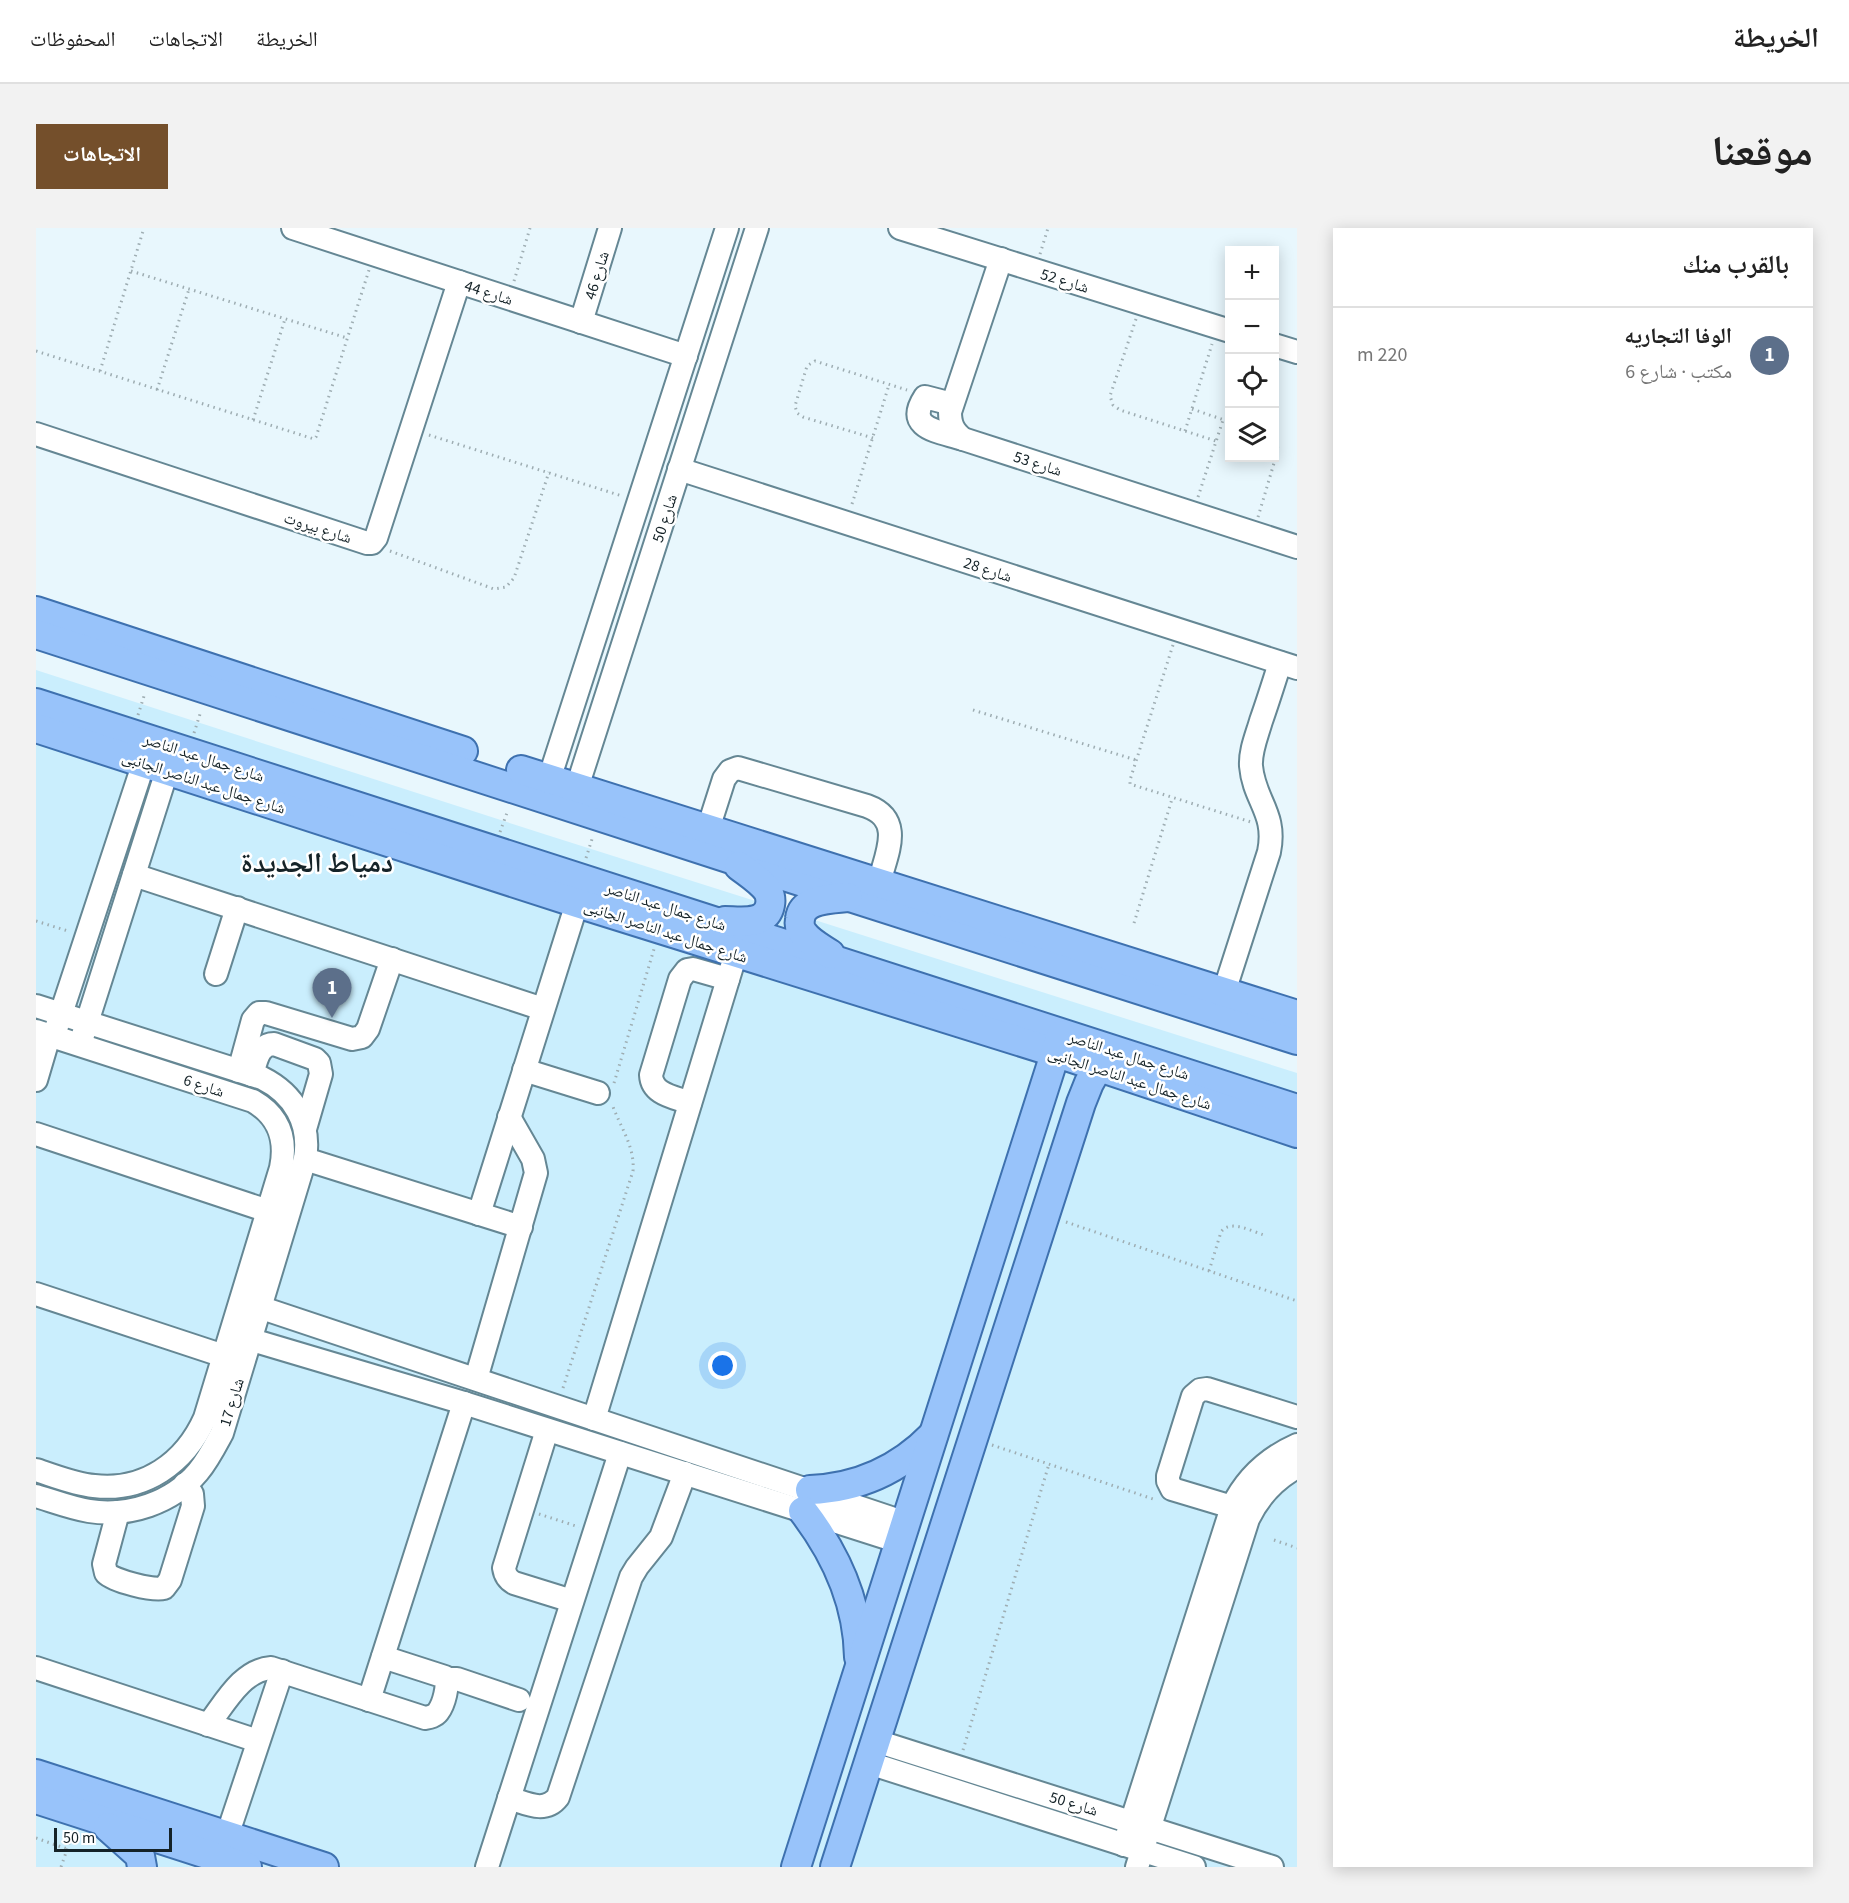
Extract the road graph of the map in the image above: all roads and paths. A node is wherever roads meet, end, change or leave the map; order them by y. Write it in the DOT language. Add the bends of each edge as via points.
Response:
graph roads {
  1 [pos="144,228"];
  2 [pos="293,228"];
  3 [pos="530,228"];
  4 [pos="610,228"];
  5 [pos="727,228"];
  6 [pos="757,228"];
  7 [pos="900,228"];
  8 [pos="1048,228"];
  9 [pos="374,254"];
  10 [pos="1001,259"];
  11 [pos="1035,270"];
  12 [pos="131,271"];
  13 [pos="459,282"];
  14 [pos="189,289"];
  15 [pos="509,298"];
  16 [pos="1141,303"];
  17 [pos="285,319"];
  18 [pos="581,322"];
  19 [pos="1223,329"];
  20 [pos="347,338"];
  21 [pos="1279,346"];
  22 [pos="36,351"];
  23 [pos="1297,352"];
  24 [pos="686,356"];
  25 [pos="100,371"];
  26 [pos="890,385"];
  27 [pos="157,390"];
  28 [pos="926,396"];
  29 [pos="952,404"];
  30 [pos="1192,409"];
  31 [pos="253,420"];
  32 [pos="1222,420"];
  33 [pos="1225,421"];
  34 [pos="411,429"];
  35 [pos="1185,431"];
  36 [pos="36,434"];
  37 [pos="873,438"];
  38 [pos="963,439"];
  39 [pos="1216,441"];
  40 [pos="1274,462"];
  41 [pos="680,469"];
  42 [pos="549,472"];
  43 [pos="638,501"];
  44 [pos="1193,513"];
  45 [pos="847,523"];
  46 [pos="1253,533"];
  47 [pos="367,543"];
  48 [pos="1297,547"];
  49 [pos="36,611"];
  50 [pos="1178,630"];
  51 [pos="36,634"];
  52 [pos="1289,665"];
  53 [pos="152,672"];
  54 [pos="207,689"];
  55 [pos="36,703"];
  56 [pos="973,710"];
  57 [pos="36,728"];
  58 [pos="160,751"];
  59 [pos="1136,760"];
  60 [pos="514,789"];
  61 [pos="546,789"];
  62 [pos="574,798"];
  63 [pos="1172,799"];
  64 [pos="600,817"];
  65 [pos="1270,828"];
  66 [pos="708,829"];
  67 [pos="494,851"];
  68 [pos="731,860"];
  69 [pos="134,875"];
  70 [pos="531,875"];
  71 [pos="879,883"];
  72 [pos="578,890"];
  73 [pos="850,896"];
  74 [pos="237,909"];
  75 [pos="36,921"];
  76 [pos="711,921"];
  77 [pos="1134,923"];
  78 [pos="660,930"];
  79 [pos="86,937"];
  80 [pos="392,959"];
  81 [pos="843,964"];
  82 [pos="1100,965"];
  83 [pos="732,966"];
  84 [pos="216,974"];
  85 [pos="70,988"];
  86 [pos="1224,992"];
  87 [pos="95,997"];
  88 [pos="36,1006"];
  89 [pos="543,1009"];
  90 [pos="61,1014"];
  91 [pos="1297,1015"];
  92 [pos="87,1022"];
  93 [pos="46,1035"];
  94 [pos="1297,1040"];
  95 [pos="1059,1043"];
  96 [pos="80,1045"];
  97 [pos="1103,1058"];
  98 [pos="524,1070"];
  99 [pos="246,1073"];
  100 [pos="36,1080"];
  101 [pos="607,1094"];
  102 [pos="690,1103"];
  103 [pos="1297,1109"];
  104 [pos="509,1117"];
  105 [pos="305,1130"];
  106 [pos="1297,1133"];
  107 [pos="36,1134"];
  108 [pos="305,1159"];
  109 [pos="268,1211"];
  110 [pos="479,1214"];
  111 [pos="1045,1215"];
  112 [pos="521,1227"];
  113 [pos="1264,1235"];
  114 [pos="1209,1271"];
  115 [pos="36,1294"];
  116 [pos="1297,1301"];
  117 [pos="251,1304"];
  118 [pos="235,1343"];
  119 [pos="476,1379"];
  120 [pos="464,1403"];
  121 [pos="557,1406"];
  122 [pos="1297,1418"];
  123 [pos="594,1419"];
  124 [pos="547,1430"];
  125 [pos="935,1433"];
  126 [pos="973,1438"];
  127 [pos="1297,1445"];
  128 [pos="620,1453"];
  129 [pos="1049,1464"];
  130 [pos="1297,1467"];
  131 [pos="36,1470"];
  132 [pos="685,1473"];
  133 [pos="185,1484"];
  134 [pos="36,1496"];
  135 [pos="806,1501"];
  136 [pos="1160,1501"];
  137 [pos="1232,1507"];
  138 [pos="523,1509"];
  139 [pos="118,1512"];
  140 [pos="594,1532"];
  141 [pos="903,1532"];
  142 [pos="1274,1540"];
  143 [pos="1297,1548"];
  144 [pos="572,1601"];
  145 [pos="383,1657"];
  146 [pos="36,1668"];
  147 [pos="859,1669"];
  148 [pos="282,1671"];
  149 [pos="447,1679"];
  150 [pos="369,1700"];
  151 [pos="519,1700"];
  152 [pos="208,1725"];
  153 [pos="258,1741"];
  154 [pos="872,1752"];
  155 [pos="958,1767"];
  156 [pos="36,1774"];
  157 [pos="509,1798"];
  158 [pos="36,1799"];
  159 [pos="90,1817"];
  160 [pos="1141,1824"];
  161 [pos="36,1838"];
  162 [pos="67,1848"];
  163 [pos="1134,1854"];
  164 [pos="229,1858"];
  165 [pos="61,1867"];
  166 [pos="142,1867"];
  167 [pos="324,1867"];
  168 [pos="487,1867"];
  169 [pos="796,1867"];
  170 [pos="836,1867"];
  171 [pos="1194,1867"];
  172 [pos="1272,1867"];
  1 -- 12 [label="path"];
  2 -- 9 [label="street, شارع 44"];
  3 -- 15 [label="path"];
  4 -- 18 [label="street, شارع 46"];
  5 -- 24 [label="street, شارع 50"];
  6 -- 41 [label="street, شارع 50"];
  7 -- 10 [label="street, شارع 52"];
  8 -- 11 [label="path"];
  9 -- 13 [label="street, شارع 44"];
  9 -- 20 [label="path"];
  10 -- 11 [label="street, شارع 52"];
  10 -- 29 [label="street"];
  11 -- 16 [label="street, شارع 52"];
  12 -- 14 [label="path"];
  12 -- 25 [label="path"];
  13 -- 15 [label="street, شارع 44"];
  13 -- 34 [label="street, شارع بيروت"];
  14 -- 17 [label="path"];
  14 -- 27 [label="path"];
  15 -- 18 [label="street, شارع 44"];
  16 -- 19 [label="street, شارع 52"];
  16 -- 35 [label="path" via="1111,400 1120,410"];
  17 -- 20 [label="path"];
  17 -- 31 [label="path"];
  18 -- 24 [label="street, شارع 44"];
  19 -- 30 [label="path"];
  20 -- 31 [label="path" via="315,439"];
  21 -- 23 [label="street"];
  22 -- 25 [label="path"];
  24 -- 43 [label="street, شارع 50"];
  25 -- 27 [label="path"];
  26 -- 28 [label="path"];
  26 -- 37 [label="path"];
  26 -- 37 [label="path" via="815,361 804,371 795,406 800,416"];
  27 -- 31 [label="path"];
  28 -- 29 [label="street"];
  28 -- 38 [label="street, شارع 53" via="918,412 920,423"];
  29 -- 38 [label="street" via="952,428"];
  30 -- 32 [label="path"];
  30 -- 35 [label="path"];
  32 -- 33 [label="path"];
  32 -- 39 [label="path"];
  34 -- 42 [label="path"];
  34 -- 47 [label="street, شارع بيروت" via="376,538"];
  35 -- 39 [label="path"];
  36 -- 47 [label="street, شارع بيروت"];
  37 -- 45 [label="path"];
  38 -- 44 [label="street, شارع 53"];
  39 -- 44 [label="path"];
  40 -- 46 [label="path"];
  41 -- 45 [label="street, شارع 28"];
  41 -- 62 [label="street, شارع 50"];
  42 -- 43 [label="path"];
  42 -- 47 [label="path" via="514,578 506,587 494,589"];
  43 -- 61 [label="street, شارع 50"];
  44 -- 46 [label="street, شارع 53"];
  45 -- 50 [label="street, شارع 28"];
  46 -- 48 [label="street, شارع 53"];
  49 -- 61 [label="main road"];
  50 -- 52 [label="street, شارع 28"];
  50 -- 59 [label="path"];
  51 -- 53 [label="main road"];
  52 -- 65 [label="street" via="1252,749 1253,782"];
  53 -- 54 [label="main road"];
  53 -- 58 [label="path"];
  54 -- 58 [label="path"];
  54 -- 60 [label="main road"];
  55 -- 58 [label="main road, شارع جمال عبد الناصر"];
  56 -- 59 [label="path"];
  57 -- 58 [label="main road, شارع جمال عبد الناصر الجانبى"];
  58 -- 67 [label="main road, شارع جمال عبد الناصر"];
  58 -- 69 [label="street"];
  58 -- 70 [label="main road, شارع جمال عبد الناصر الجانبى"];
  58 -- 79 [label="street"];
  59 -- 63 [label="path" via="1131,785"];
  60 -- 61 [label="main road"];
  60 -- 67 [label="path"];
  61 -- 62 [label="main road"];
  62 -- 64 [label="main road"];
  62 -- 66 [label="main road"];
  63 -- 65 [label="path"];
  63 -- 77 [label="path"];
  64 -- 68 [label="main road"];
  64 -- 72 [label="path"];
  65 -- 86 [label="street" via="1269,852"];
  66 -- 71 [label="main road"];
  66 -- 71 [label="street" via="726,775 738,768 867,806 890,825"];
  67 -- 70 [label="main road, شارع جمال عبد الناصر"];
  68 -- 73 [label="main road"];
  68 -- 76 [label="main road" via="767,890 770,908 756,921"];
  69 -- 74 [label="street"];
  69 -- 87 [label="street"];
  70 -- 72 [label="main road, شارع جمال عبد الناصر الجانبى"];
  71 -- 82 [label="main road"];
  72 -- 76 [label="main road, شارع جمال عبد الناصر"];
  72 -- 78 [label="main road, شارع جمال عبد الناصر الجانبى"];
  72 -- 89 [label="street"];
  73 -- 81 [label="main road" via="810,904 800,919 805,936"];
  73 -- 82 [label="main road"];
  74 -- 80 [label="street"];
  74 -- 84 [label="street"];
  75 -- 79 [label="path"];
  76 -- 81 [label="main road, شارع جمال عبد الناصر"];
  78 -- 83 [label="main road, شارع جمال عبد الناصر الجانبى"];
  78 -- 101 [label="path"];
  79 -- 85 [label="street"];
  80 -- 89 [label="street"];
  80 -- 99 [label="street" via="362,1037 352,1039 260,1013 253,1020"];
  81 -- 95 [label="main road, شارع جمال عبد الناصر"];
  82 -- 86 [label="main road"];
  82 -- 94 [label="main road"];
  83 -- 95 [label="main road, شارع جمال عبد الناصر الجانبى"];
  83 -- 102 [label="street"];
  83 -- 102 [label="street" via="687,970 680,979 651,1082 660,1092"];
  85 -- 87 [label="street"];
  85 -- 90 [label="street"];
  86 -- 91 [label="main road"];
  87 -- 92 [label="street"];
  88 -- 90 [label="street, شارع 6"];
  89 -- 98 [label="street"];
  90 -- 92 [label="street, شارع 6"];
  90 -- 93 [label="street"];
  92 -- 96 [label="street"];
  92 -- 99 [label="street, شارع 6"];
  93 -- 96 [label="street, شارع 6"];
  93 -- 100 [label="street"];
  95 -- 97 [label="main road, شارع جمال عبد الناصر الجانبى"];
  95 -- 125 [label="main road"];
  96 -- 109 [label="street, شارع 6" via="245,1098 268,1111 278,1125 284,1150"];
  97 -- 103 [label="main road, شارع جمال عبد الناصر"];
  97 -- 106 [label="main road, شارع جمال عبد الناصر الجانبى"];
  97 -- 111 [label="main road" via="1081,1103"];
  98 -- 101 [label="street"];
  98 -- 104 [label="street"];
  99 -- 105 [label="street, شارع 6" via="271,1082 287,1095 299,1111"];
  99 -- 105 [label="street" via="268,1044 315,1059 321,1074"];
  101 -- 121 [label="path" via="631,1147 633,1171"];
  102 -- 123 [label="street"];
  104 -- 110 [label="street"];
  104 -- 112 [label="street" via="535,1165"];
  105 -- 108 [label="street, شارع 6"];
  107 -- 109 [label="street"];
  108 -- 110 [label="street"];
  108 -- 117 [label="street, شارع 17"];
  109 -- 117 [label="street, شارع 17"];
  110 -- 112 [label="street"];
  111 -- 114 [label="path"];
  111 -- 126 [label="main road"];
  112 -- 119 [label="street"];
  113 -- 114 [label="path" via="1225,1226"];
  114 -- 116 [label="path"];
  115 -- 118 [label="street"];
  117 -- 118 [label="street, شارع 17"];
  117 -- 119 [label="street"];
  118 -- 120 [label="street"];
  118 -- 131 [label="street, شارع 17" via="200,1430 185,1451 156,1475 132,1484 106,1487"];
  118 -- 133 [label="street, شارع 17" via="222,1433 205,1463"];
  119 -- 121 [label="street"];
  120 -- 124 [label="street"];
  120 -- 145 [label="street"];
  121 -- 123 [label="street"];
  122 -- 137 [label="street" via="1207,1389 1193,1396 1168,1481 1172,1489"];
  123 -- 135 [label="street"];
  124 -- 128 [label="street"];
  124 -- 138 [label="street"];
  125 -- 135 [label="main road" via="909,1457 879,1476"];
  125 -- 141 [label="main road"];
  126 -- 129 [label="path"];
  126 -- 154 [label="main road"];
  127 -- 137 [label="street" via="1262,1466"];
  128 -- 132 [label="street"];
  128 -- 140 [label="street"];
  129 -- 136 [label="path"];
  129 -- 155 [label="path"];
  130 -- 160 [label="street" via="1268,1488 1248,1518"];
  132 -- 135 [label="street"];
  132 -- 157 [label="street" via="661,1537 631,1577 558,1797 550,1805 538,1807"];
  133 -- 139 [label="street, شارع 17" via="147,1506"];
  133 -- 139 [label="street" via="192,1494 193,1506 164,1588 115,1579 106,1573 104,1564"];
  134 -- 139 [label="street, شارع 17" via="89,1511"];
  135 -- 141 [label="street"];
  135 -- 147 [label="main road" via="846,1585 856,1626"];
  137 -- 160 [label="street"];
  138 -- 140 [label="path"];
  138 -- 144 [label="street" via="504,1568 506,1577"];
  140 -- 144 [label="street"];
  141 -- 147 [label="main road"];
  142 -- 143 [label="path"];
  144 -- 157 [label="street"];
  145 -- 149 [label="street"];
  145 -- 150 [label="street"];
  146 -- 152 [label="street"];
  147 -- 169 [label="main road"];
  148 -- 150 [label="street"];
  148 -- 152 [label="street" via="265,1669 245,1678"];
  148 -- 153 [label="street"];
  149 -- 150 [label="street" via="440,1710 429,1718"];
  149 -- 151 [label="street"];
  152 -- 153 [label="street"];
  153 -- 164 [label="street"];
  154 -- 155 [label="street, شارع 50"];
  154 -- 163 [label="street, شارع 50"];
  154 -- 170 [label="main road"];
  155 -- 160 [label="street, شارع 50"];
  156 -- 164 [label="main road"];
  157 -- 168 [label="street"];
  158 -- 159 [label="main road"];
  159 -- 162 [label="path"];
  159 -- 164 [label="main road"];
  159 -- 166 [label="main road" via="136,1852"];
  160 -- 163 [label="street"];
  160 -- 172 [label="street, شارع 50"];
  161 -- 162 [label="path"];
  162 -- 165 [label="path"];
  163 -- 171 [label="street, شارع 50"];
  164 -- 167 [label="main road"];
}
